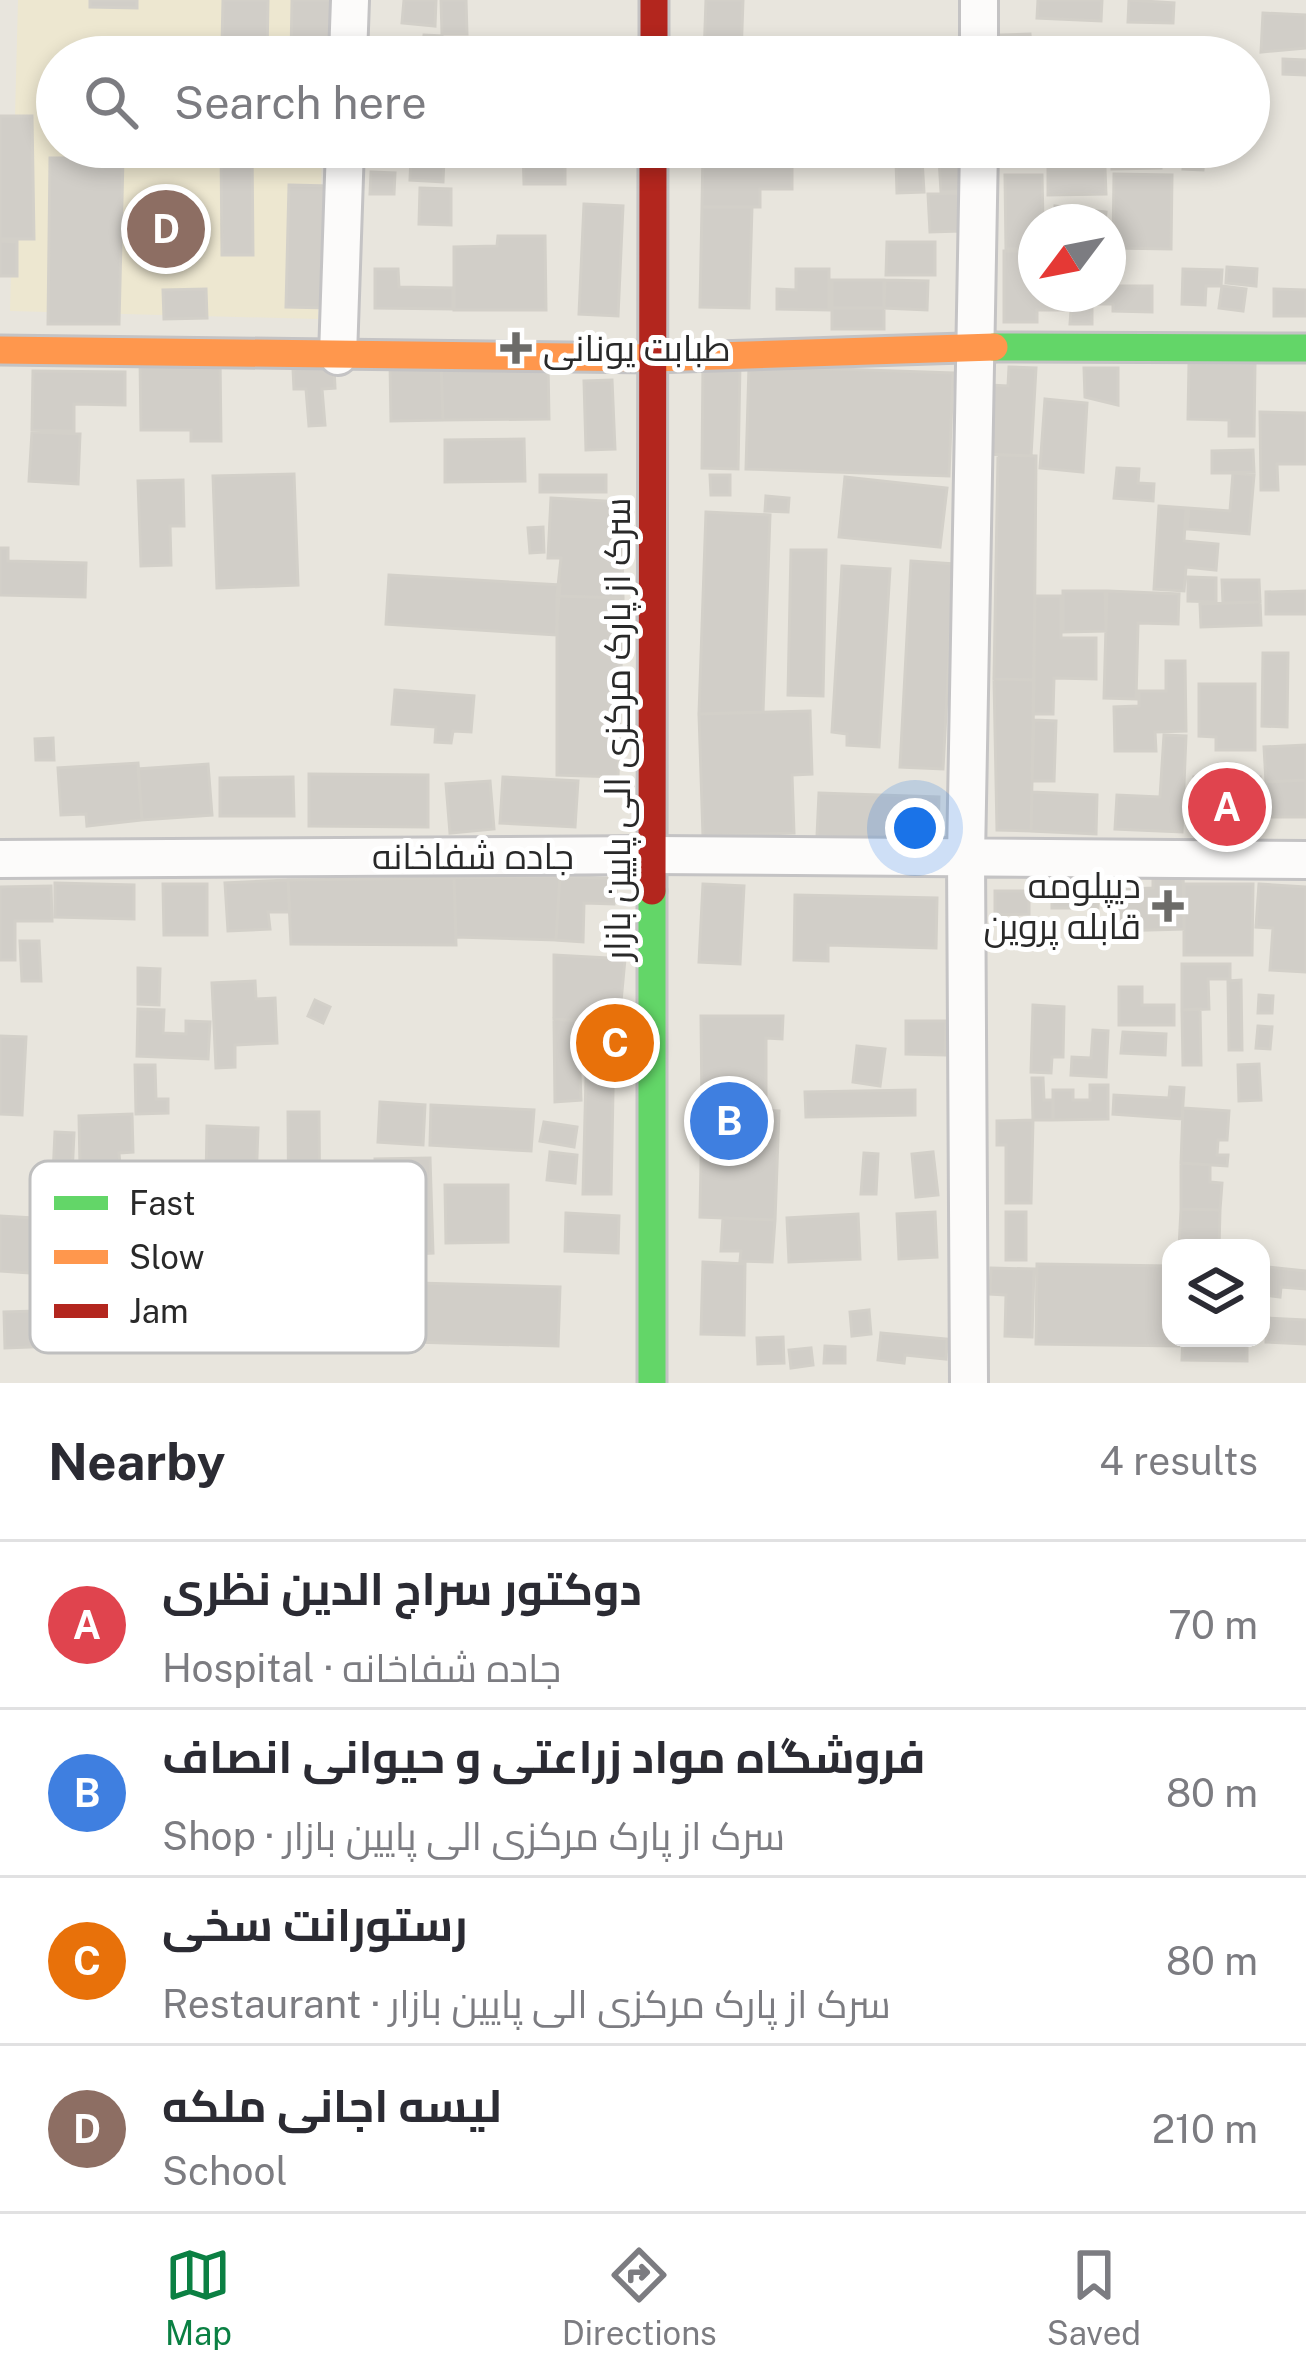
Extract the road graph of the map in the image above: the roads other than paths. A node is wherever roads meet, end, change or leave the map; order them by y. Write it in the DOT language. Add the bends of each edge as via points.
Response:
graph roads {
  1 [pos="350,0"];
  2 [pos="654,0"];
  3 [pos="979,0"];
  4 [pos="349,36"];
  5 [pos="654,36"];
  6 [pos="979,36"];
  7 [pos="344,168"];
  8 [pos="653,168"];
  9 [pos="979,168"];
  10 [pos="979,348"];
  11 [pos="1306,348"];
  12 [pos="0,350"];
  13 [pos="338,356"];
  14 [pos="653,358"];
  15 [pos="653,855"];
  16 [pos="966,857"];
  17 [pos="0,859"];
  18 [pos="1306,860"];
  19 [pos="652,1383"];
  20 [pos="969,1383"];
  1 -- 4 [label="street"];
  2 -- 5 [label="street"];
  3 -- 6 [label="street"];
  7 -- 13 [label="street"];
  8 -- 14 [label="street, سرک از پارک مرکزی الی پایین بازار"];
  9 -- 10 [label="street"];
  10 -- 11 [label="street"];
  10 -- 14 [label="street"];
  10 -- 16 [label="street"];
  12 -- 13 [label="street"];
  13 -- 14 [label="street"];
  14 -- 15 [label="street, سرک از پارک مرکزی الی پایین بازار"];
  15 -- 16 [label="street, جاده شفاخانه"];
  15 -- 17 [label="street, جاده شفاخانه"];
  15 -- 19 [label="street, سرک از پارک مرکزی الی پایین بازار"];
  16 -- 18 [label="street, جاده شفاخانه"];
  16 -- 20 [label="street"];
}
